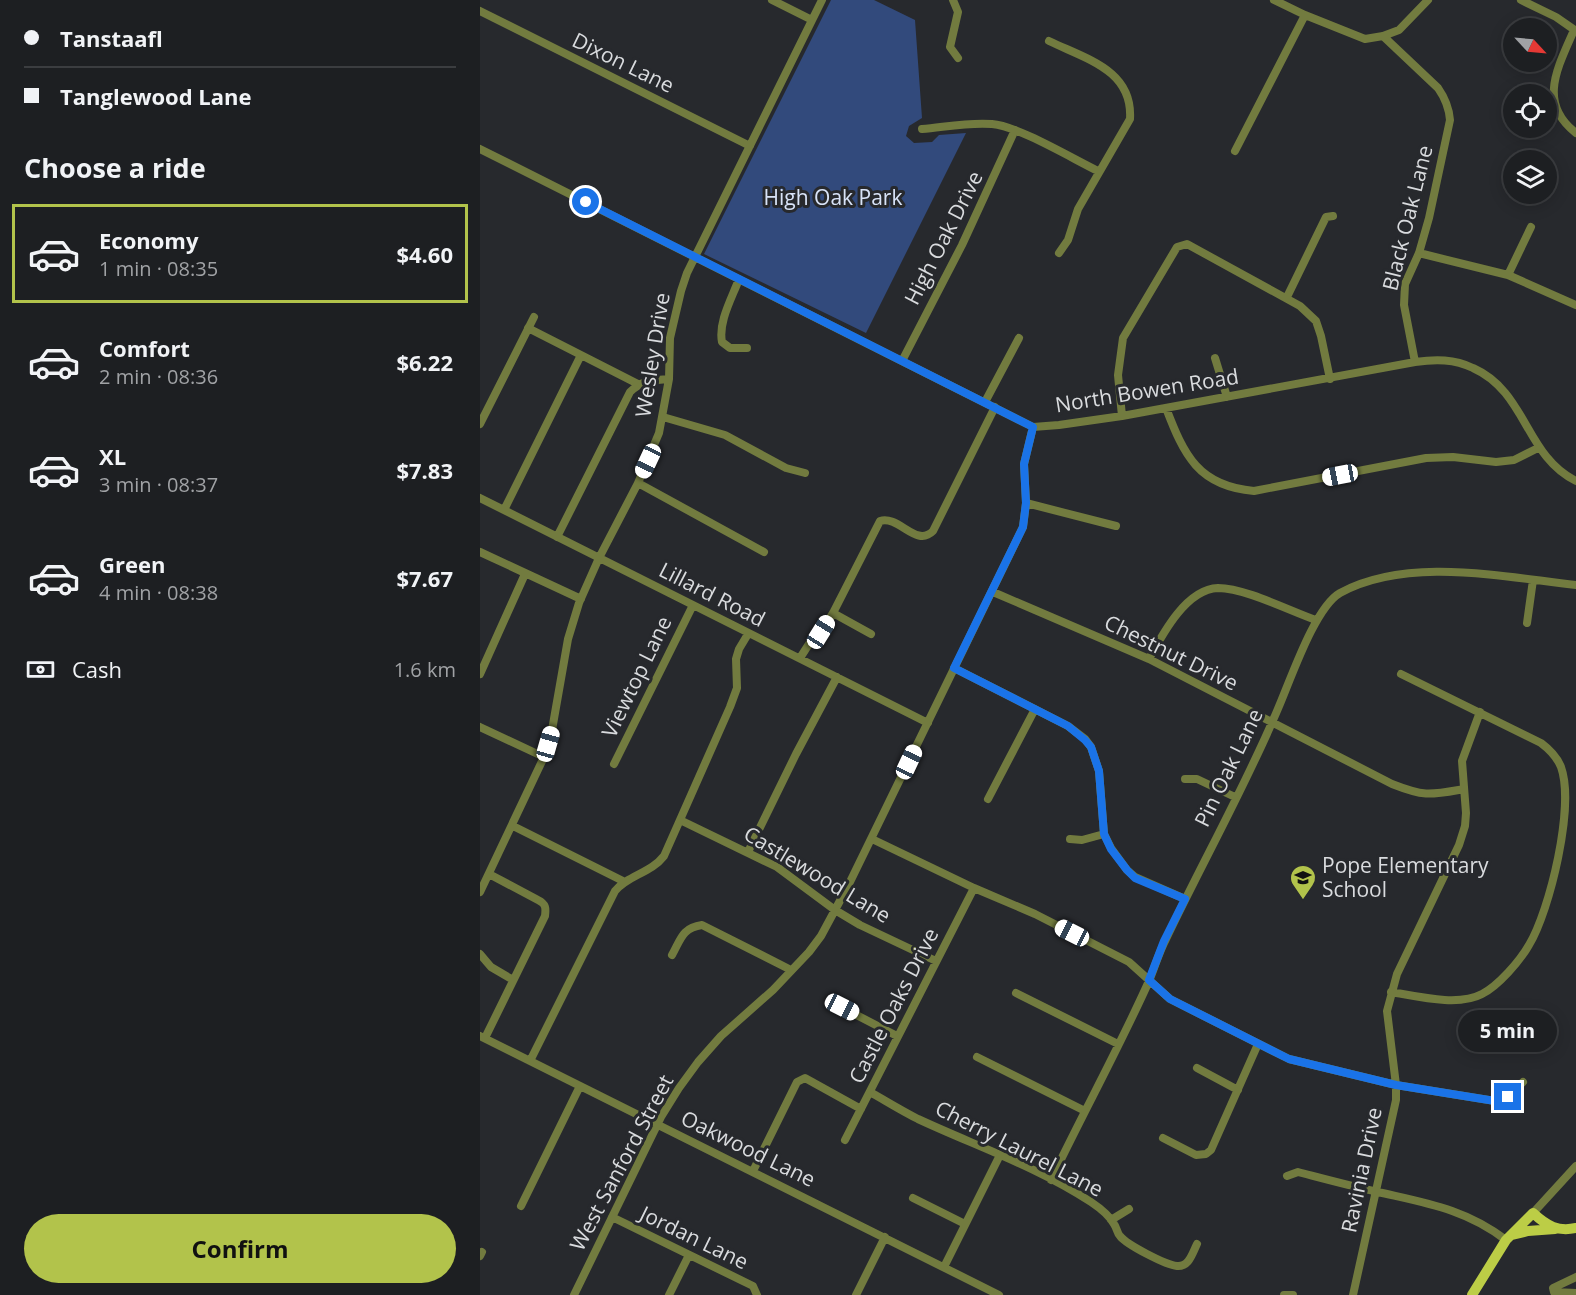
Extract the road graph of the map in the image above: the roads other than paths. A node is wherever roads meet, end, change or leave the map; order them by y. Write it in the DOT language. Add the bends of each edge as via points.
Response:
graph roads {
  1 [pos="772,0"];
  2 [pos="822,0"];
  3 [pos="953,0"];
  4 [pos="1274,0"];
  5 [pos="1428,0"];
  6 [pos="1521,0"];
  7 [pos="480,11"];
  8 [pos="1305,15"];
  9 [pos="812,20"];
  10 [pos="1575,31"];
  11 [pos="1383,36"];
  12 [pos="1049,41"];
  13 [pos="958,58"];
  14 [pos="922,129"];
  15 [pos="1016,130"];
  16 [pos="1576,133"];
  17 [pos="750,146"];
  18 [pos="480,149"];
  19 [pos="1235,151"];
  20 [pos="1098,171"];
  21 [pos="1333,216"];
  22 [pos="1532,227"];
  23 [pos="1059,253"];
  24 [pos="1419,253"];
  25 [pos="695,257"];
  26 [pos="1508,275"];
  27 [pos="740,279"];
  28 [pos="1287,297"];
  29 [pos="1576,305"];
  30 [pos="534,317"];
  31 [pos="528,328"];
  32 [pos="1019,338"];
  33 [pos="747,348"];
  34 [pos="581,355"];
  35 [pos="1215,358"];
  36 [pos="902,361"];
  37 [pos="1415,362"];
  38 [pos="1330,378"];
  39 [pos="669,379"];
  40 [pos="638,384"];
  41 [pos="1227,397"];
  42 [pos="986,402"];
  43 [pos="995,407"];
  44 [pos="1166,408"];
  45 [pos="1122,416"];
  46 [pos="663,417"];
  47 [pos="480,424"];
  48 [pos="1033,427"];
  49 [pos="1538,448"];
  50 [pos="805,473"];
  51 [pos="1576,481"];
  52 [pos="638,483"];
  53 [pos="480,498"];
  54 [pos="1026,503"];
  55 [pos="504,510"];
  56 [pos="1116,525"];
  57 [pos="557,537"];
  58 [pos="480,552"];
  59 [pos="764,552"];
  60 [pos="599,558"];
  61 [pos="525,574"];
  62 [pos="1533,580"];
  63 [pos="1576,585"];
  64 [pos="993,592"];
  65 [pos="581,599"];
  66 [pos="693,605"];
  67 [pos="833,613"];
  68 [pos="1316,621"];
  69 [pos="1527,623"];
  70 [pos="748,634"];
  71 [pos="871,634"];
  72 [pos="800,658"];
  73 [pos="1149,659"];
  74 [pos="954,668"];
  75 [pos="480,674"];
  76 [pos="1401,674"];
  77 [pos="837,677"];
  78 [pos="1035,709"];
  79 [pos="1480,712"];
  80 [pos="927,723"];
  81 [pos="1272,723"];
  82 [pos="480,727"];
  83 [pos="544,757"];
  84 [pos="614,764"];
  85 [pos="1185,779"];
  86 [pos="1464,789"];
  87 [pos="1236,797"];
  88 [pos="988,799"];
  89 [pos="680,820"];
  90 [pos="513,826"];
  91 [pos="1104,834"];
  92 [pos="872,838"];
  93 [pos="1070,839"];
  94 [pos="748,852"];
  95 [pos="489,874"];
  96 [pos="623,881"];
  97 [pos="974,888"];
  98 [pos="480,892"];
  99 [pos="1185,899"];
  100 [pos="835,910"];
  101 [pos="480,954"];
  102 [pos="672,956"];
  103 [pos="936,961"];
  104 [pos="791,970"];
  105 [pos="513,980"];
  106 [pos="1149,980"];
  107 [pos="1391,992"];
  108 [pos="1016,993"];
  109 [pos="842,1007"];
  110 [pos="897,1036"];
  111 [pos="482,1037"];
  112 [pos="1118,1044"];
  113 [pos="1258,1044"];
  114 [pos="977,1057"];
  115 [pos="530,1061"];
  116 [pos="1197,1068"];
  117 [pos="1523,1082"];
  118 [pos="1396,1085"];
  119 [pos="580,1086"];
  120 [pos="1238,1090"];
  121 [pos="870,1092"];
  122 [pos="861,1109"];
  123 [pos="1085,1111"];
  124 [pos="658,1125"];
  125 [pos="1163,1138"];
  126 [pos="845,1140"];
  127 [pos="999,1155"];
  128 [pos="1576,1166"];
  129 [pos="753,1171"];
  130 [pos="1287,1176"];
  131 [pos="1051,1180"];
  132 [pos="1377,1192"];
  133 [pos="912,1198"];
  134 [pos="521,1206"];
  135 [pos="1129,1209"];
  136 [pos="1533,1213"];
  137 [pos="612,1217"];
  138 [pos="1112,1220"];
  139 [pos="965,1224"];
  140 [pos="1576,1228"];
  141 [pos="1556,1229"];
  142 [pos="885,1237"];
  143 [pos="1509,1238"];
  144 [pos="1197,1244"];
  145 [pos="689,1255"];
  146 [pos="944,1267"];
  147 [pos="1576,1277"];
  148 [pos="1576,1293"];
  149 [pos="758,1294"];
  150 [pos="574,1295"];
  151 [pos="669,1295"];
  152 [pos="856,1295"];
  153 [pos="999,1295"];
  154 [pos="1284,1295"];
  155 [pos="1293,1295"];
  156 [pos="1353,1295"];
  157 [pos="1472,1295"];
  1 -- 9 [label="street"];
  2 -- 9 [label="street, Wesley Drive"];
  3 -- 13 [label="street" via="958,12 950,47"];
  4 -- 8 [label="street"];
  5 -- 11 [label="street" via="1399,30"];
  6 -- 10 [label="street"];
  7 -- 17 [label="street, Dixon Lane"];
  8 -- 11 [label="street" via="1356,37"];
  8 -- 19 [label="street"];
  9 -- 17 [label="street, Wesley Drive"];
  10 -- 16 [label="street" via="1554,82 1553,95 1555,109"];
  11 -- 24 [label="street, Black Oak Lane" via="1438,88 1449,110 1450,120"];
  12 -- 20 [label="street" via="1112,72 1128,94 1130,119"];
  14 -- 15 [label="street" via="990,124"];
  15 -- 20 [label="street"];
  15 -- 36 [label="street, High Oak Drive"];
  17 -- 25 [label="street, Wesley Drive"];
  18 -- 25 [label="street, North Bowen Road"];
  20 -- 23 [label="street"];
  21 -- 28 [label="street" via="1326,217"];
  22 -- 26 [label="street"];
  24 -- 26 [label="street"];
  24 -- 37 [label="street, Black Oak Lane" via="1406,284 1404,305"];
  25 -- 27 [label="street, North Bowen Road"];
  25 -- 39 [label="street, Wesley Drive" via="673,322"];
  26 -- 29 [label="street"];
  27 -- 33 [label="street" via="721,337 726,346"];
  27 -- 36 [label="street, North Bowen Road"];
  28 -- 38 [label="street" via="1316,321"];
  28 -- 45 [label="street" via="1187,244 1177,247 1123,338 1118,375"];
  30 -- 31 [label="street"];
  31 -- 34 [label="street"];
  31 -- 47 [label="street"];
  32 -- 42 [label="street"];
  34 -- 40 [label="street"];
  34 -- 55 [label="street"];
  35 -- 41 [label="street"];
  36 -- 42 [label="street, North Bowen Road"];
  37 -- 38 [label="street, North Bowen Road"];
  37 -- 49 [label="street, North Bowen Road" via="1432,359 1464,363 1496,381 1518,409"];
  38 -- 41 [label="street, North Bowen Road"];
  39 -- 40 [label="street"];
  39 -- 46 [label="street, Wesley Drive"];
  40 -- 57 [label="street" via="630,392"];
  41 -- 44 [label="street, North Bowen Road"];
  42 -- 43 [label="street, North Bowen Road"];
  43 -- 48 [label="street, North Bowen Road"];
  43 -- 67 [label="street" via="933,531 919,536 890,520 880,521"];
  44 -- 45 [label="street, North Bowen Road"];
  44 -- 49 [label="street" via="1190,459 1219,483 1238,490 1254,491 1426,458 1514,460"];
  45 -- 48 [label="street, North Bowen Road"];
  46 -- 50 [label="street" via="725,435 786,468"];
  46 -- 52 [label="street, Wesley Drive"];
  48 -- 54 [label="street, West Sanford Street" via="1024,464"];
  49 -- 51 [label="street, North Bowen Road" via="1563,474"];
  52 -- 59 [label="street"];
  52 -- 60 [label="street, Wesley Drive"];
  53 -- 55 [label="street, Lillard Road"];
  54 -- 56 [label="street"];
  54 -- 64 [label="street, West Sanford Street" via="1023,527"];
  55 -- 57 [label="street, Lillard Road"];
  57 -- 60 [label="street, Lillard Road"];
  58 -- 61 [label="street"];
  60 -- 65 [label="street, Wesley Drive"];
  60 -- 66 [label="street, Lillard Road"];
  61 -- 65 [label="street"];
  61 -- 75 [label="street"];
  62 -- 63 [label="street, Pin Oak Lane"];
  62 -- 68 [label="street, Pin Oak Lane" via="1452,572 1379,578 1338,594"];
  62 -- 69 [label="street"];
  64 -- 73 [label="street, Chestnut Drive"];
  64 -- 74 [label="street, West Sanford Street"];
  65 -- 83 [label="street, Wesley Drive" via="568,639"];
  66 -- 70 [label="street, Lillard Road"];
  66 -- 84 [label="street, Viewtop Lane"];
  67 -- 71 [label="street"];
  67 -- 72 [label="street"];
  68 -- 73 [label="street" via="1250,595 1217,588 1200,594 1174,617"];
  68 -- 81 [label="street, Pin Oak Lane"];
  70 -- 72 [label="street, Lillard Road"];
  70 -- 89 [label="street" via="736,659 737,688"];
  72 -- 77 [label="street, Lillard Road"];
  73 -- 81 [label="street, Chestnut Drive"];
  74 -- 78 [label="street"];
  74 -- 80 [label="street, West Sanford Street"];
  76 -- 79 [label="street"];
  77 -- 80 [label="street, Lillard Road"];
  77 -- 94 [label="street"];
  78 -- 88 [label="street"];
  78 -- 91 [label="street" via="1068,726 1091,747 1099,771"];
  79 -- 86 [label="street, Ravinia Drive" via="1462,760"];
  79 -- 107 [label="street" via="1541,743 1560,766 1565,788 1560,856 1544,913 1521,957 1483,994 1438,999"];
  80 -- 92 [label="street, West Sanford Street"];
  81 -- 86 [label="street, Chestnut Drive" via="1414,792 1429,795"];
  81 -- 87 [label="street, Pin Oak Lane"];
  82 -- 83 [label="street"];
  83 -- 90 [label="street, Wesley Drive"];
  85 -- 87 [label="street" via="1197,779"];
  86 -- 107 [label="street, Ravinia Drive" via="1465,826 1459,845"];
  87 -- 99 [label="street, Pin Oak Lane"];
  89 -- 94 [label="street, Castlewood Lane"];
  89 -- 96 [label="street" via="658,864"];
  90 -- 95 [label="street, Wesley Drive"];
  90 -- 96 [label="street"];
  91 -- 93 [label="street"];
  91 -- 99 [label="street" via="1135,878"];
  92 -- 97 [label="street"];
  92 -- 100 [label="street, West Sanford Street"];
  94 -- 100 [label="street, Castlewood Lane" via="777,867"];
  95 -- 98 [label="street, Wesley Drive"];
  95 -- 105 [label="street" via="544,903 546,909"];
  96 -- 115 [label="street"];
  97 -- 103 [label="street, Castle Oaks Drive"];
  97 -- 106 [label="street" via="1129,962"];
  99 -- 106 [label="street, Pin Oak Lane"];
  100 -- 103 [label="street, Castlewood Lane"];
  100 -- 104 [label="street, West Sanford Street" via="809,952"];
  101 -- 105 [label="street" via="491,967"];
  102 -- 104 [label="street" via="685,931 702,925"];
  103 -- 110 [label="street, Castle Oaks Drive"];
  104 -- 124 [label="street, West Sanford Street" via="701,1058"];
  105 -- 111 [label="street"];
  106 -- 112 [label="street, Pin Oak Lane"];
  106 -- 113 [label="street" via="1170,999"];
  107 -- 118 [label="street, Ravinia Drive" via="1387,1011"];
  108 -- 112 [label="street"];
  109 -- 110 [label="street"];
  110 -- 121 [label="street, Castle Oaks Drive"];
  111 -- 115 [label="street, Oakwood Lane"];
  112 -- 123 [label="street, Pin Oak Lane"];
  113 -- 118 [label="street" via="1307,1065"];
  113 -- 120 [label="street"];
  114 -- 123 [label="street"];
  115 -- 119 [label="street, Oakwood Lane"];
  116 -- 120 [label="street"];
  117 -- 118 [label="street" via="1508,1097 1495,1101"];
  118 -- 132 [label="street, Ravinia Drive"];
  119 -- 124 [label="street, Oakwood Lane"];
  119 -- 134 [label="street"];
  120 -- 125 [label="street" via="1206,1154 1196,1155"];
  121 -- 122 [label="street, Castle Oaks Drive"];
  121 -- 127 [label="street, Cherry Laurel Lane" via="916,1118"];
  122 -- 126 [label="street, Castle Oaks Drive"];
  122 -- 129 [label="street" via="805,1078 796,1082"];
  123 -- 131 [label="street, Pin Oak Lane"];
  124 -- 129 [label="street, Oakwood Lane"];
  124 -- 137 [label="street, West Sanford Street"];
  127 -- 131 [label="street, Cherry Laurel Lane"];
  127 -- 139 [label="street"];
  128 -- 136 [label="street"];
  129 -- 142 [label="street, Oakwood Lane"];
  130 -- 132 [label="street" via="1298,1172"];
  131 -- 138 [label="street, Cherry Laurel Lane" via="1093,1203"];
  132 -- 143 [label="street" via="1437,1204"];
  132 -- 156 [label="street, Ravinia Drive"];
  133 -- 139 [label="street"];
  135 -- 138 [label="street"];
  136 -- 141 [label="main road"];
  136 -- 143 [label="main road"];
  137 -- 145 [label="street, Jordan Lane"];
  137 -- 150 [label="street, West Sanford Street"];
  138 -- 144 [label="street, Cherry Laurel Lane" via="1127,1242 1176,1266 1189,1261"];
  139 -- 146 [label="street"];
  140 -- 141 [label="main road"];
  141 -- 143 [label="main road" via="1528,1231"];
  142 -- 146 [label="street, Oakwood Lane"];
  142 -- 152 [label="street"];
  143 -- 157 [label="main road"];
  145 -- 149 [label="street, Jordan Lane" via="753,1286"];
  145 -- 151 [label="street"];
  146 -- 153 [label="street, Oakwood Lane"];
  147 -- 148 [label="street" via="1553,1288 1554,1292"];
  154 -- 155 [label="street"];
}
